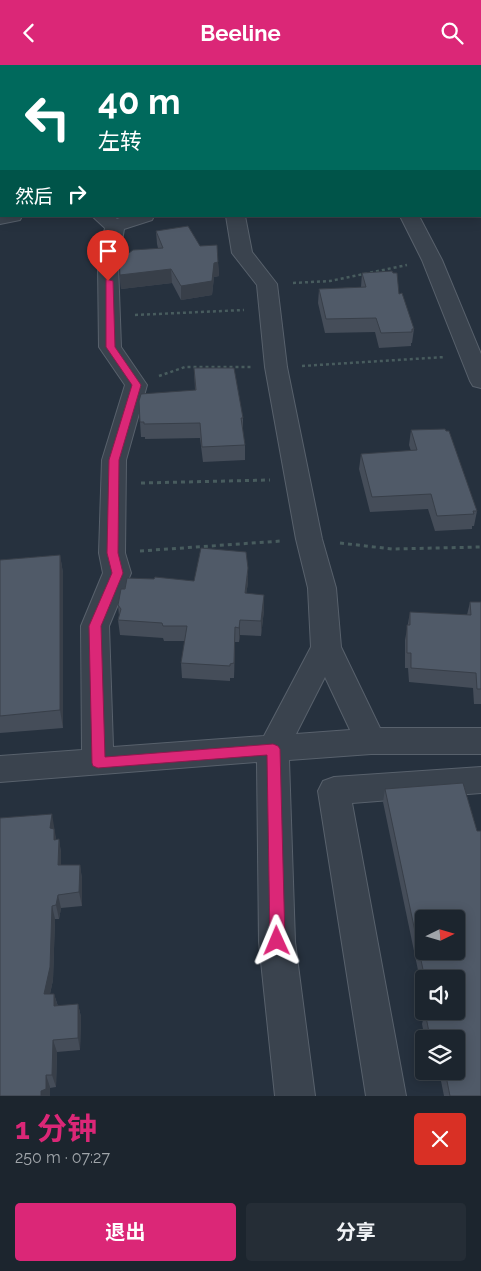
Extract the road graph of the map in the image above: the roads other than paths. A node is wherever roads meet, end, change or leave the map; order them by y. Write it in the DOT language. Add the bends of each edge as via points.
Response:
graph roads {
  1 [pos="138,217"];
  2 [pos="235,217"];
  3 [pos="410,217"];
  4 [pos="108,221"];
  5 [pos="481,381"];
  6 [pos="326,647"];
  7 [pos="371,741"];
  8 [pos="481,741"];
  9 [pos="273,749"];
  10 [pos="98,763"];
  11 [pos="0,769"];
  12 [pos="481,779"];
  13 [pos="295,1096"];
  14 [pos="386,1096"];
  1 -- 4 [label="street"];
  2 -- 6 [label="street" via="242,253 267,284 276,367 309,539 322,588"];
  3 -- 5 [label="street" via="432,260"];
  4 -- 10 [label="street" via="110,347 136,385 114,460 112,553 117,573 95,626"];
  6 -- 7 [label="street"];
  6 -- 9 [label="street"];
  7 -- 8 [label="street"];
  7 -- 9 [label="street"];
  9 -- 10 [label="street"];
  9 -- 13 [label="street" via="277,941"];
  10 -- 11 [label="street"];
  12 -- 14 [label="street" via="334,791"];
}
